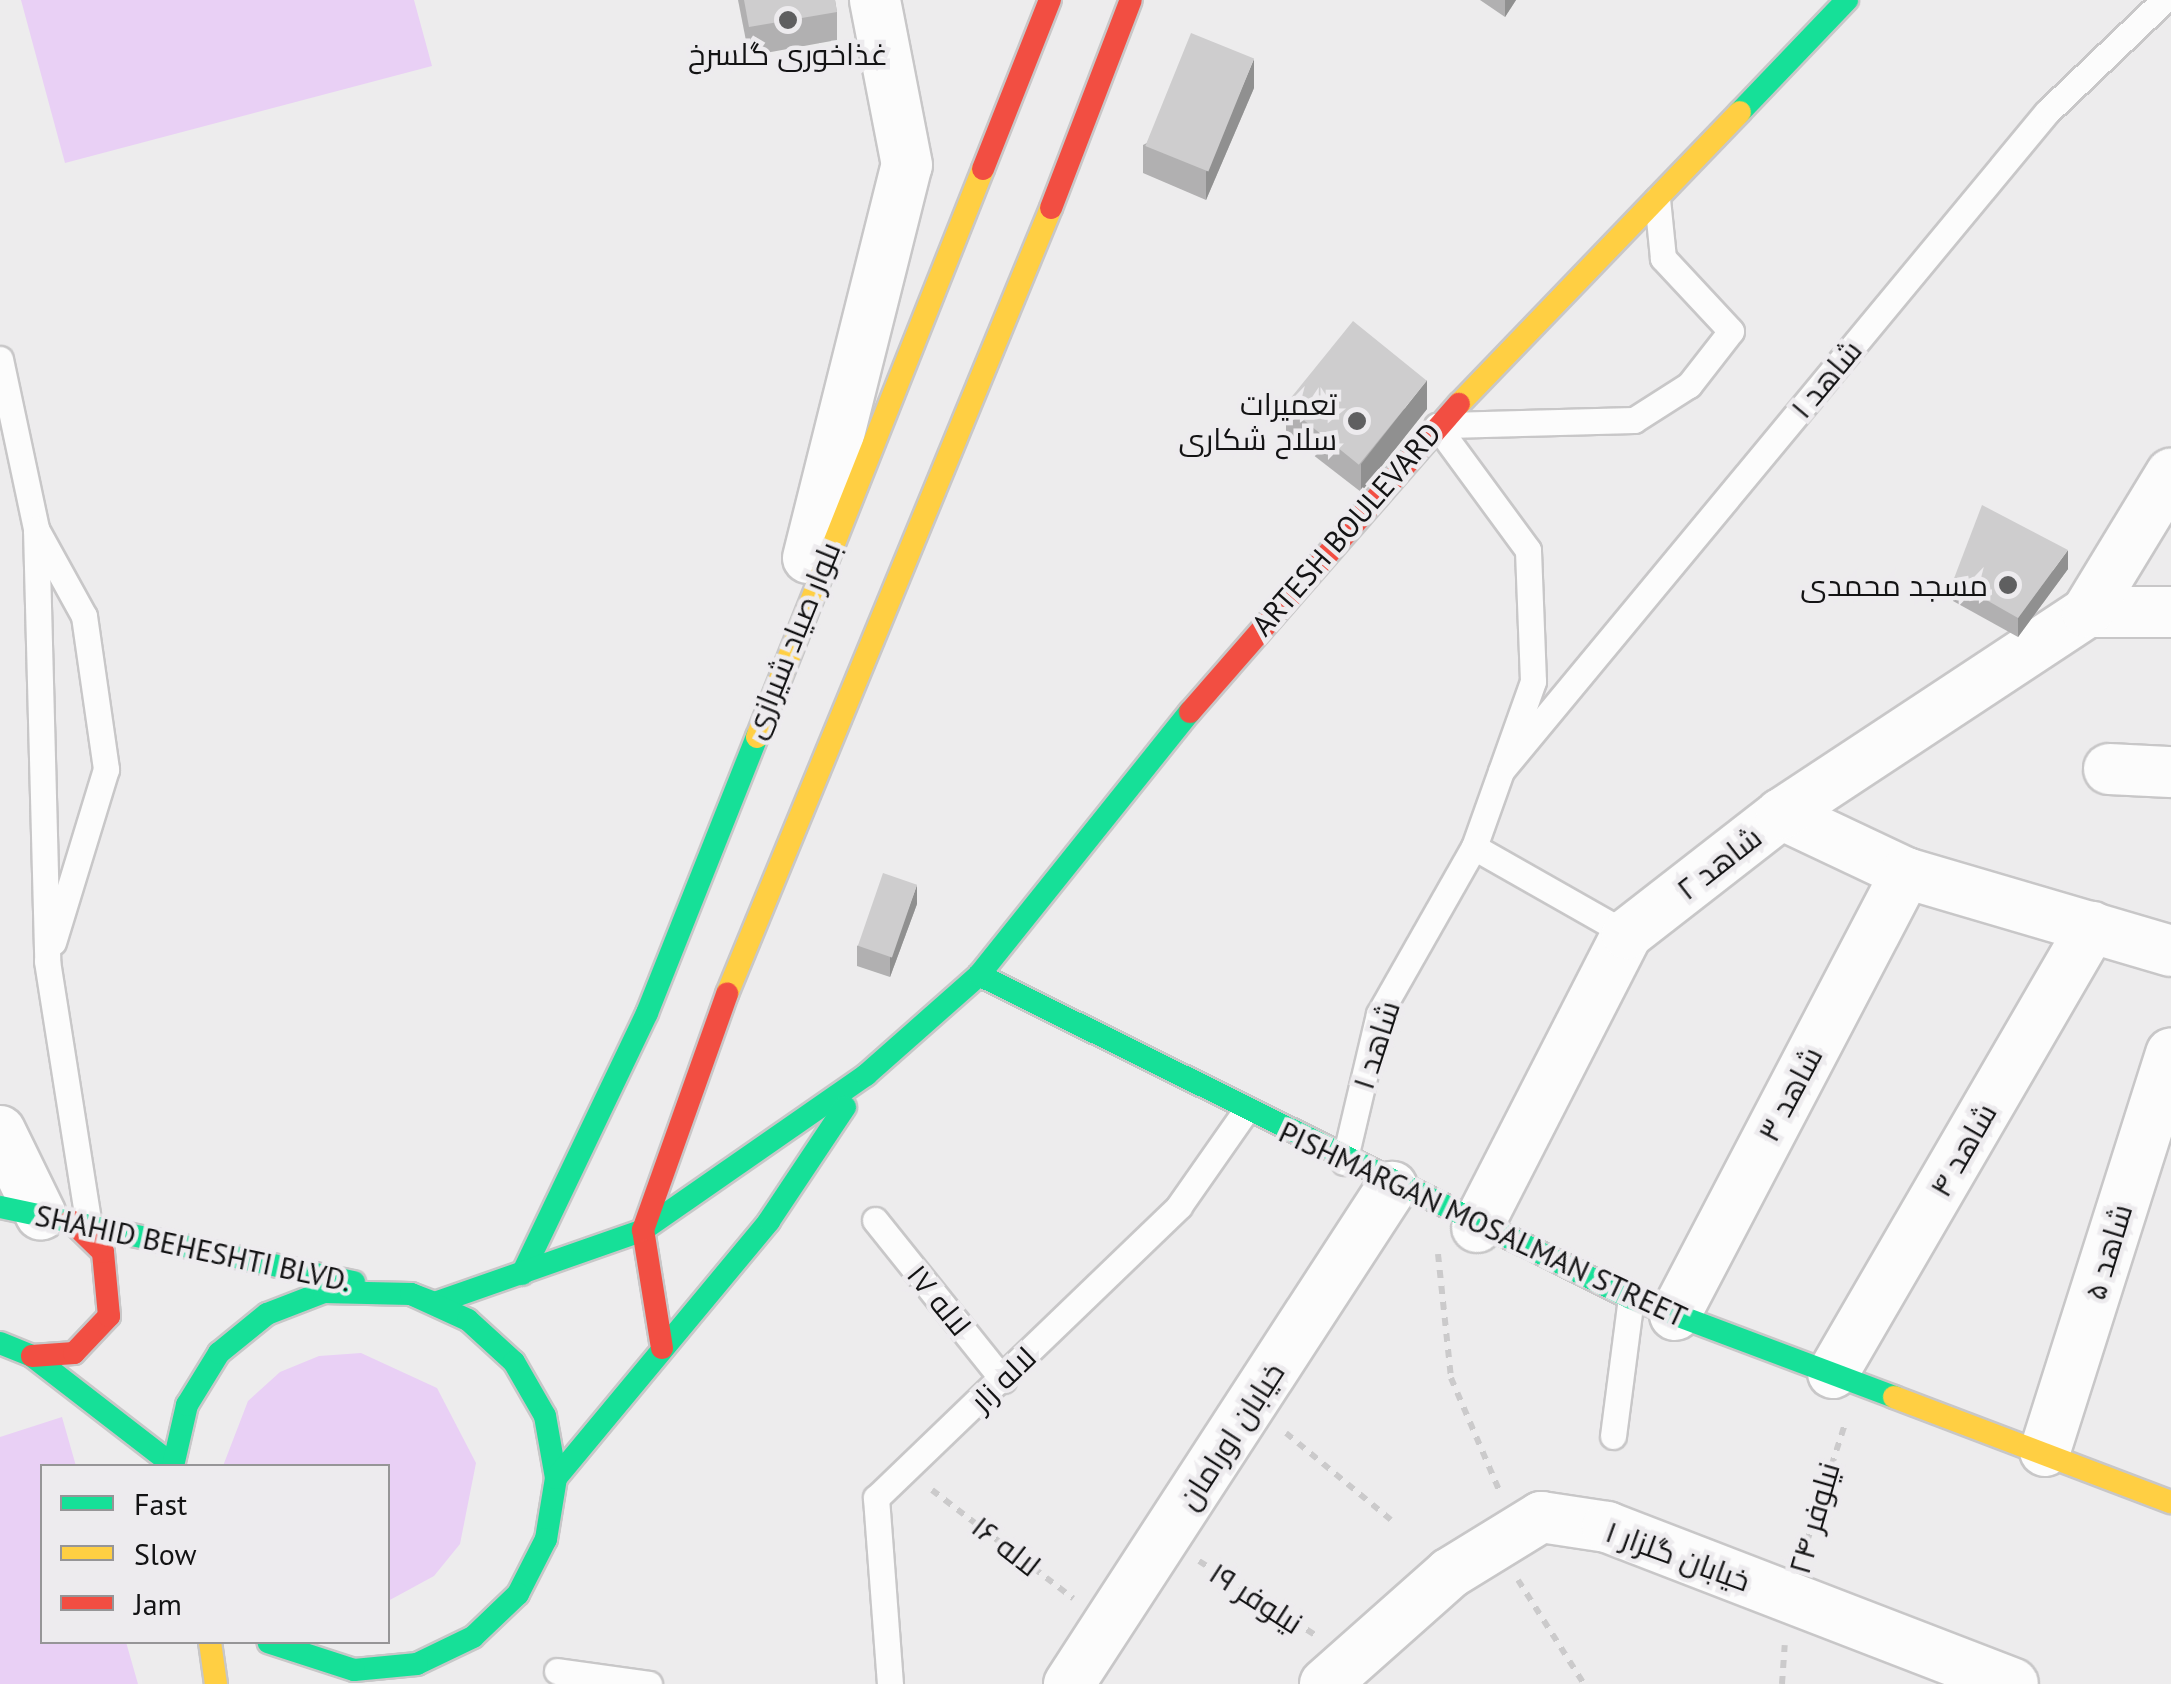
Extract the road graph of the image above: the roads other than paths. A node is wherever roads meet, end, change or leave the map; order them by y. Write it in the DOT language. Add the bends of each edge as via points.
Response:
graph roads {
  1 [pos="876,0"];
  2 [pos="1050,0"];
  3 [pos="1132,0"];
  4 [pos="1847,0"];
  5 [pos="2164,0"];
  6 [pos="1090,9"];
  7 [pos="1122,26"];
  8 [pos="1656,192"];
  9 [pos="881,268"];
  10 [pos="958,300"];
  11 [pos="1010,316"];
  12 [pos="0,359"];
  13 [pos="1437,426"];
  14 [pos="2171,474"];
  15 [pos="36,529"];
  16 [pos="2086,612"];
  17 [pos="2171,612"];
  18 [pos="821,680"];
  19 [pos="2109,769"];
  20 [pos="1501,771"];
  21 [pos="2171,772"];
  22 [pos="1781,814"];
  23 [pos="1474,847"];
  24 [pos="1906,873"];
  25 [pos="2092,927"];
  26 [pos="1627,934"];
  27 [pos="2171,951"];
  28 [pos="47,961"];
  29 [pos="979,975"];
  30 [pos="2171,1052"];
  31 [pos="866,1075"];
  32 [pos="1244,1113"];
  33 [pos="0,1131"];
  34 [pos="1344,1162"];
  35 [pos="1412,1196"];
  36 [pos="50,1217"];
  37 [pos="875,1220"];
  38 [pos="1478,1227"];
  39 [pos="643,1230"];
  40 [pos="522,1274"];
  41 [pos="386,1290"];
  42 [pos="411,1294"];
  43 [pos="1653,1306"];
  44 [pos="0,1344"];
  45 [pos="662,1348"];
  46 [pos="32,1356"];
  47 [pos="1849,1379"];
  48 [pos="1003,1380"];
  49 [pos="1613,1436"];
  50 [pos="2045,1451"];
  51 [pos="170,1464"];
  52 [pos="173,1464"];
  53 [pos="556,1478"];
  54 [pos="2171,1502"];
  55 [pos="473,1638"];
  56 [pos="210,1644"];
  57 [pos="274,1644"];
  58 [pos="464,1668"];
  59 [pos="1337,1670"];
  60 [pos="557,1671"];
  61 [pos="216,1684"];
  62 [pos="649,1684"];
  63 [pos="890,1684"];
  64 [pos="1069,1684"];
  65 [pos="2012,1684"];
  1 -- 9 [label="street" via="907,164"];
  2 -- 10 [label="main road, بلوار صیاد شیرازی"];
  3 -- 7 [label="main road, بلوار صیاد شیرازی"];
  4 -- 8 [label="main road, ARTESH BOULEVARD"];
  5 -- 20 [label="lane, شاهد ۱" via="2046,112"];
  6 -- 7 [label="main road"];
  7 -- 11 [label="main road, بلوار صیاد شیرازی"];
  8 -- 13 [label="main road, ARTESH BOULEVARD"];
  8 -- 13 [label="lane" via="1663,258 1732,331 1689,385 1634,420"];
  9 -- 10 [label="street"];
  9 -- 18 [label="street"];
  10 -- 11 [label="main road"];
  10 -- 18 [label="main road, بلوار صیاد شیرازی"];
  11 -- 18 [label="main road, بلوار صیاد شیرازی"];
  12 -- 15 [label="lane"];
  13 -- 20 [label="lane, شاهد ۱" via="1528,550 1533,682"];
  13 -- 29 [label="main road, ARTESH BOULEVARD" via="1242,647"];
  14 -- 16 [label="street"];
  15 -- 28 [label="lane"];
  15 -- 28 [label="lane" via="84,616 106,769"];
  16 -- 17 [label="street"];
  16 -- 22 [label="street, شاهد ۲"];
  18 -- 39 [label="main road, بلوار صیاد شیرازی" via="720,1011"];
  18 -- 40 [label="main road, بلوار صیاد شیرازی" via="647,1013"];
  19 -- 21 [label="street"];
  20 -- 23 [label="lane, شاهد ۱"];
  22 -- 24 [label="street"];
  22 -- 26 [label="street, شاهد ۲"];
  23 -- 26 [label="lane"];
  23 -- 34 [label="lane, شاهد ۱" via="1380,1014"];
  24 -- 25 [label="street"];
  24 -- 43 [label="street, شاهد ۳"];
  25 -- 27 [label="street"];
  25 -- 47 [label="street, شاهد ۴"];
  26 -- 38 [label="street, شاهد ۲"];
  28 -- 36 [label="lane"];
  29 -- 31 [label="main road, ARTESH BOULEVARD"];
  29 -- 32 [label="main road, PISHMARGAN MOSALMAN STREET"];
  30 -- 50 [label="street, شاهد ۵"];
  31 -- 39 [label="main road"];
  31 -- 45 [label="main road" via="769,1221"];
  32 -- 34 [label="main road, PISHMARGAN MOSALMAN STREET"];
  32 -- 48 [label="lane, لاله زار" via="1179,1206"];
  33 -- 36 [label="street"];
  34 -- 35 [label="main road, PISHMARGAN MOSALMAN STREET"];
  35 -- 38 [label="main road, PISHMARGAN MOSALMAN STREET"];
  35 -- 64 [label="street, خیابان اورامان" via="1246,1401"];
  36 -- 41 [label="main road, SHAHID BEHESHTI BLVD."];
  36 -- 46 [label="main road" via="103,1252 109,1316 74,1353"];
  37 -- 48 [label="lane, لاله ۱۷"];
  38 -- 43 [label="main road, PISHMARGAN MOSALMAN STREET"];
  39 -- 40 [label="main road"];
  39 -- 45 [label="main road"];
  40 -- 42 [label="main road" via="435,1303"];
  41 -- 42 [label="main road"];
  41 -- 52 [label="main road" via="324,1292 255,1324 220,1353 187,1405"];
  42 -- 53 [label="main road" via="468,1320 514,1362 545,1416"];
  43 -- 47 [label="main road, PISHMARGAN MOSALMAN STREET"];
  43 -- 49 [label="lane"];
  44 -- 46 [label="main road"];
  45 -- 53 [label="main road"];
  46 -- 51 [label="main road"];
  47 -- 50 [label="main road, PISHMARGAN MOSALMAN STREET"];
  48 -- 63 [label="lane, لاله زار" via="876,1498"];
  50 -- 54 [label="main road, PISHMARGAN MOSALMAN STREET"];
  53 -- 55 [label="main road" via="546,1539 525,1580"];
  55 -- 57 [label="main road" via="416,1664 354,1670"];
  55 -- 58 [label="main road"];
  56 -- 61 [label="main road"];
  59 -- 65 [label="street, خیابان گلزار ۱" via="1541,1517 1607,1526"];
  60 -- 62 [label="lane"];
}
